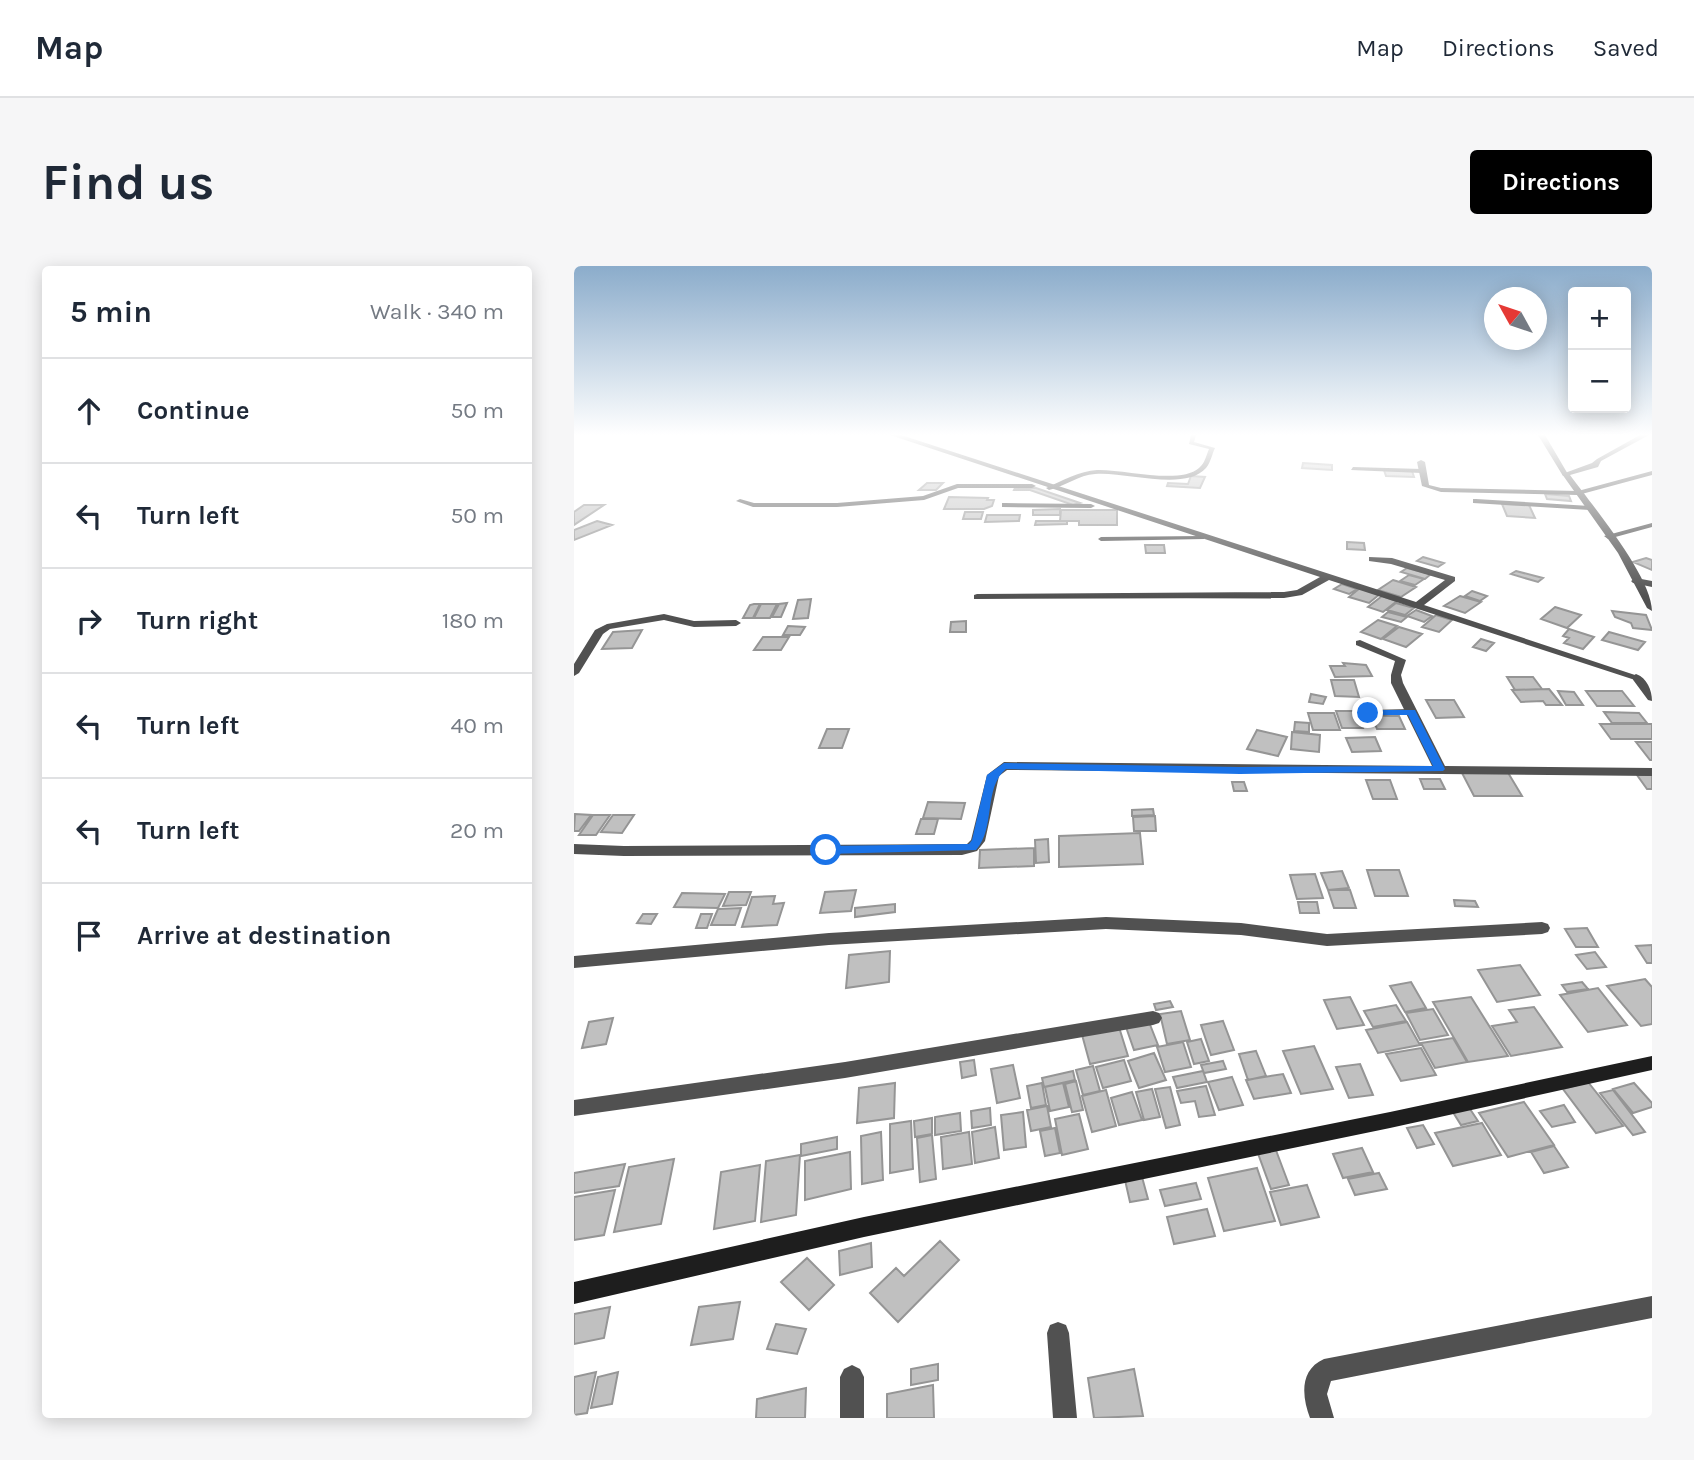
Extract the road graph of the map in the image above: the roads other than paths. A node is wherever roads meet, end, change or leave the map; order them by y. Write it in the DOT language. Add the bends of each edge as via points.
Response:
graph roads {
  1 [pos="948,489"];
  2 [pos="1051,489"];
  3 [pos="1432,489"];
  4 [pos="1575,489"];
  5 [pos="1594,489"];
  6 [pos="1578,493"];
  7 [pos="740,500"];
  8 [pos="1476,501"];
  9 [pos="1005,505"];
  10 [pos="1100,505"];
  11 [pos="1590,508"];
  12 [pos="1652,525"];
  13 [pos="1608,536"];
  14 [pos="1202,538"];
  15 [pos="1101,539"];
  16 [pos="1372,559"];
  17 [pos="1327,577"];
  18 [pos="1636,581"];
  19 [pos="1652,584"];
  20 [pos="977,597"];
  21 [pos="1418,604"];
  22 [pos="1652,608"];
  23 [pos="736,623"];
  24 [pos="1360,643"];
  25 [pos="574,673"];
  26 [pos="1636,677"];
  27 [pos="1652,682"];
  28 [pos="1652,698"];
  29 [pos="1411,712"];
  30 [pos="1368,713"];
  31 [pos="1440,769"];
  32 [pos="1652,772"];
  33 [pos="574,849"];
  34 [pos="1542,928"];
  35 [pos="574,961"];
  36 [pos="1153,1018"];
  37 [pos="1652,1063"];
  38 [pos="574,1108"];
  39 [pos="574,1293"];
  40 [pos="1652,1307"];
  41 [pos="1058,1333"];
  42 [pos="852,1377"];
  43 [pos="852,1418"];
  44 [pos="1065,1418"];
  45 [pos="1322,1418"];
  1 -- 7 [label="street" via="924,498 837,505 753,505"];
  2 -- 10 [label="street"];
  3 -- 6 [label="street"];
  4 -- 6 [label="street"];
  5 -- 6 [label="street"];
  6 -- 11 [label="street"];
  8 -- 11 [label="street"];
  9 -- 10 [label="street"];
  10 -- 14 [label="street"];
  11 -- 13 [label="street"];
  12 -- 13 [label="street"];
  13 -- 18 [label="street"];
  14 -- 15 [label="lane"];
  14 -- 17 [label="street"];
  16 -- 21 [label="street" via="1452,579"];
  17 -- 20 [label="street" via="1299,593 1284,595"];
  17 -- 21 [label="street"];
  18 -- 19 [label="street"];
  18 -- 22 [label="street"];
  21 -- 26 [label="street"];
  23 -- 25 [label="street" via="694,624 664,617 607,627 599,632"];
  24 -- 29 [label="street" via="1401,660 1397,682"];
  26 -- 27 [label="street"];
  26 -- 28 [label="street"];
  29 -- 30 [label="lane"];
  29 -- 31 [label="street"];
  31 -- 32 [label="street"];
  31 -- 33 [label="street" via="1004,766 993,775 978,841 962,850"];
  34 -- 35 [label="street" via="1326,940 1241,929 1106,923 830,939"];
  36 -- 38 [label="street" via="845,1070"];
  37 -- 39 [label="main road" via="864,1227"];
  40 -- 45 [label="street" via="1324,1371 1315,1381 1314,1394"];
  41 -- 44 [label="street"];
  42 -- 43 [label="street"];
}
